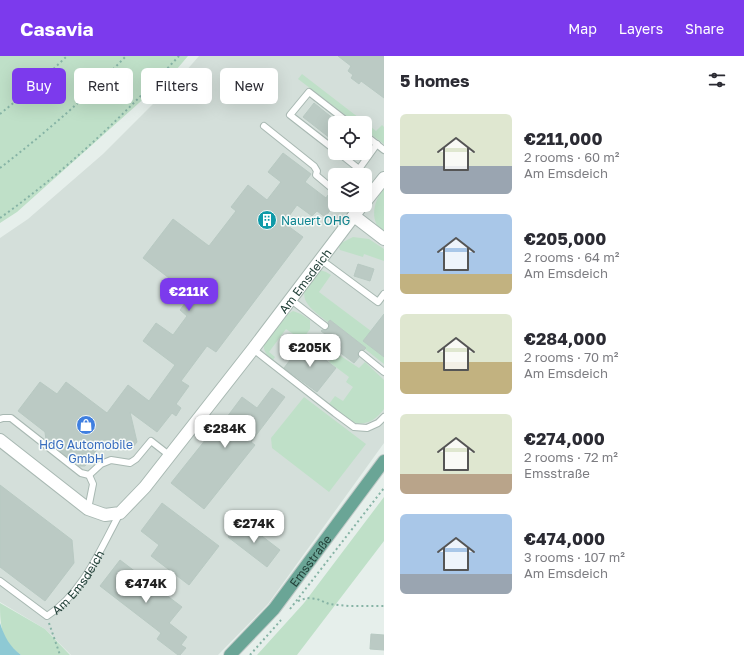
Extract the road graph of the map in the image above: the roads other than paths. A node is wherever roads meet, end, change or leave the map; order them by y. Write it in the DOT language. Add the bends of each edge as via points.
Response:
graph roads {
  1 [pos="340,116"];
  2 [pos="264,126"];
  3 [pos="372,140"];
  4 [pos="377,144"];
  5 [pos="328,145"];
  6 [pos="384,150"];
  7 [pos="372,151"];
  8 [pos="348,160"];
  9 [pos="365,160"];
  10 [pos="384,178"];
  11 [pos="328,185"];
  12 [pos="372,191"];
  13 [pos="354,212"];
  14 [pos="362,212"];
  15 [pos="384,239"];
  16 [pos="320,259"];
  17 [pos="384,294"];
  18 [pos="290,299"];
  19 [pos="325,326"];
  20 [pos="253,349"];
  21 [pos="362,354"];
  22 [pos="384,372"];
  23 [pos="384,417"];
  24 [pos="0,419"];
  25 [pos="0,440"];
  26 [pos="169,455"];
  27 [pos="384,461"];
  28 [pos="89,475"];
  29 [pos="88,509"];
  30 [pos="120,513"];
  31 [pos="0,581"];
  32 [pos="230,655"];
  1 -- 5 [label="lane" via="309,92 290,115"];
  2 -- 11 [label="lane" via="314,166 316,175"];
  3 -- 4 [label="lane"];
  4 -- 6 [label="lane"];
  4 -- 7 [label="lane"];
  8 -- 9 [label="lane" via="359,168"];
  10 -- 12 [label="street, Am Emsdeich"];
  13 -- 16 [label="street, Am Emsdeich"];
  14 -- 15 [label="street"];
  16 -- 17 [label="lane" via="378,302"];
  16 -- 18 [label="street, Am Emsdeich"];
  18 -- 19 [label="lane"];
  18 -- 20 [label="street, Am Emsdeich"];
  20 -- 23 [label="lane" via="354,427 367,428"];
  20 -- 26 [label="street, Am Emsdeich"];
  21 -- 22 [label="lane"];
  24 -- 28 [label="lane" via="11,418 81,473"];
  25 -- 29 [label="street"];
  26 -- 28 [label="lane" via="151,441 130,463 111,460 101,464"];
  26 -- 30 [label="street, Am Emsdeich" via="145,487"];
  27 -- 32 [label="main road, Emsstraße" via="274,609"];
  28 -- 29 [label="lane" via="93,484"];
  29 -- 30 [label="street" via="105,515"];
  30 -- 31 [label="lane, Am Emsdeich" via="89,571 58,609 47,616"];
}
